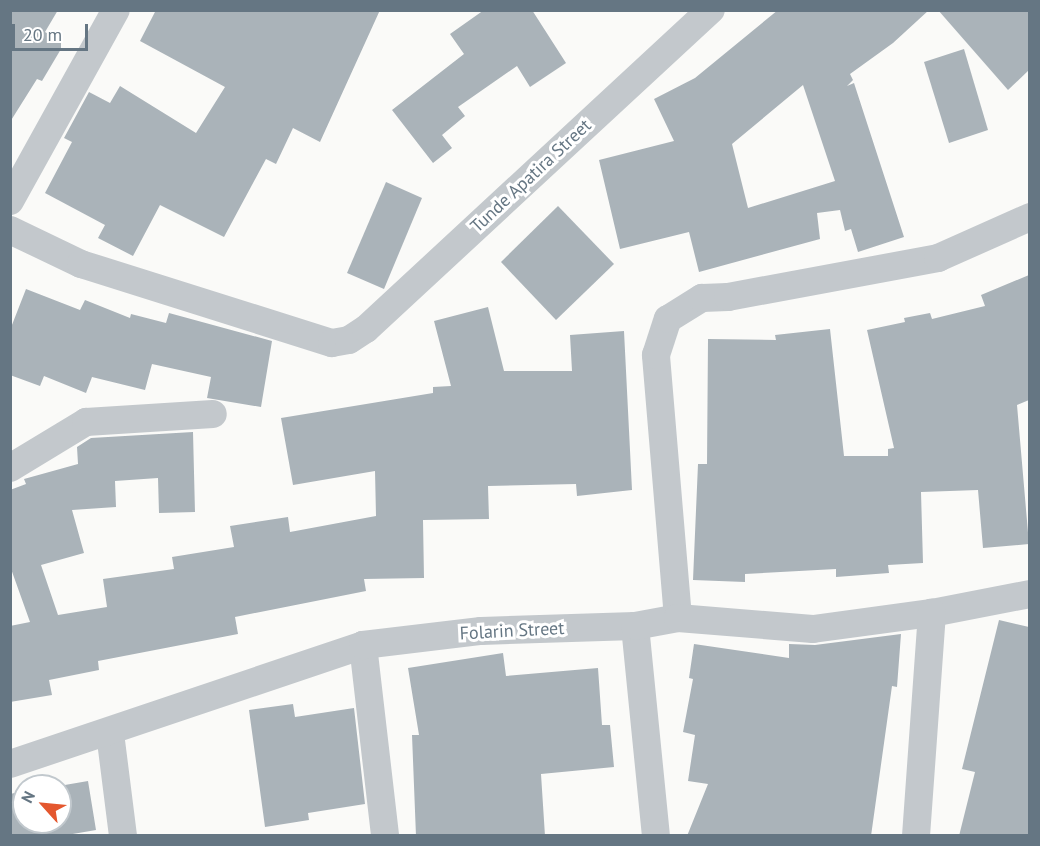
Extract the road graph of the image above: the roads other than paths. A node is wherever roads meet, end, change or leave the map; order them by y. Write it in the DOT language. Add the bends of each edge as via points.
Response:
graph roads {
  1 [pos="116,10"];
  2 [pos="711,10"];
  3 [pos="10,201"];
  4 [pos="1029,217"];
  5 [pos="10,230"];
  6 [pos="213,414"];
  7 [pos="10,468"];
  8 [pos="1029,594"];
  9 [pos="932,613"];
  10 [pos="678,618"];
  11 [pos="635,626"];
  12 [pos="363,645"];
  13 [pos="110,733"];
  14 [pos="10,764"];
  15 [pos="123,836"];
  16 [pos="385,836"];
  17 [pos="656,836"];
  18 [pos="916,836"];
  1 -- 3 [label="street"];
  2 -- 5 [label="street, Tunde Apatira Street" via="366,329 349,340 332,343 81,264"];
  4 -- 10 [label="street" via="938,258 728,297 702,298 668,319 656,355"];
  6 -- 7 [label="street" via="86,422"];
  8 -- 9 [label="street, Folarin Street"];
  9 -- 10 [label="street, Folarin Street" via="813,629"];
  9 -- 18 [label="street"];
  10 -- 11 [label="street, Folarin Street"];
  11 -- 12 [label="street, Folarin Street" via="481,631"];
  11 -- 17 [label="street"];
  12 -- 13 [label="street, Folarin Street"];
  12 -- 16 [label="street"];
  13 -- 14 [label="street, Folarin Street"];
  13 -- 15 [label="street"];
}
